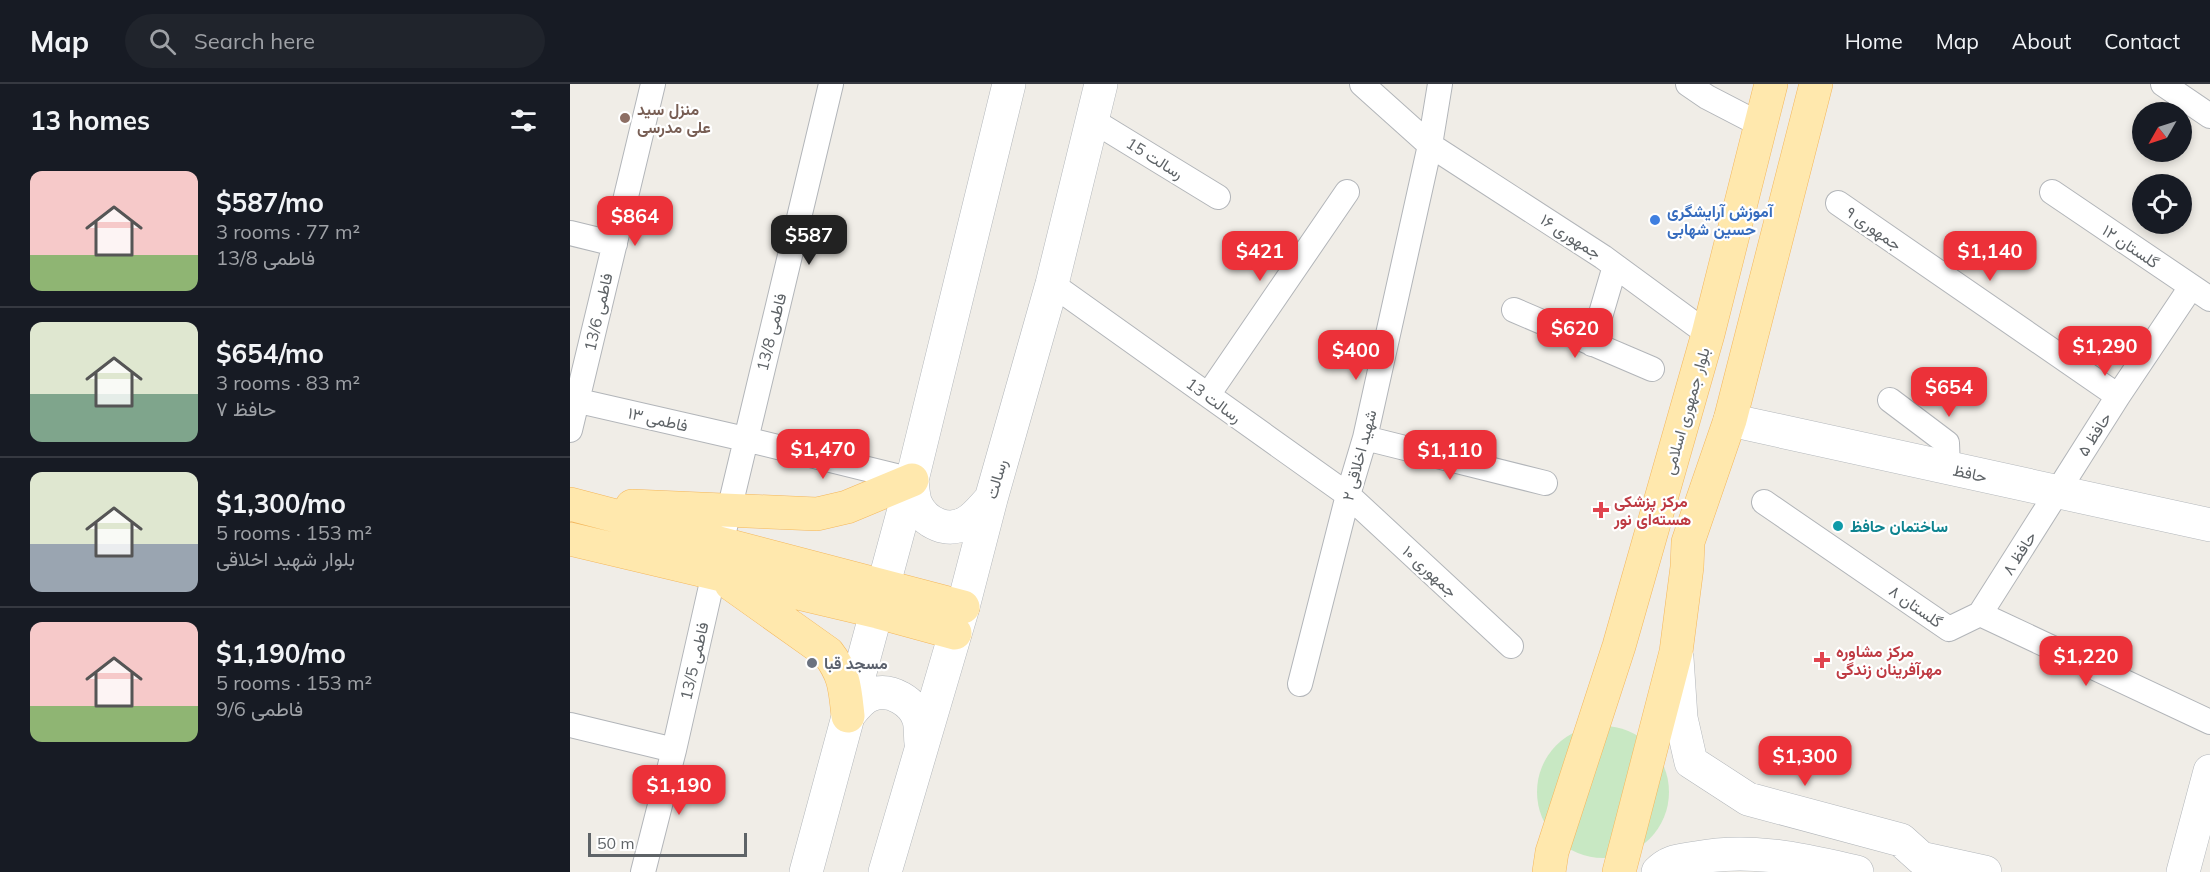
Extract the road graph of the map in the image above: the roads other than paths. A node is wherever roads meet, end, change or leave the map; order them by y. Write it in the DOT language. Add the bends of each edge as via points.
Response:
graph roads {
  1 [pos="653,84"];
  2 [pos="831,84"];
  3 [pos="1009,84"];
  4 [pos="1101,84"];
  5 [pos="1362,84"];
  6 [pos="1440,84"];
  7 [pos="1688,84"];
  8 [pos="1771,84"];
  9 [pos="1816,84"];
  10 [pos="2163,84"];
  11 [pos="2210,116"];
  12 [pos="1092,120"];
  13 [pos="1761,125"];
  14 [pos="1430,145"];
  15 [pos="1347,192"];
  16 [pos="2052,192"];
  17 [pos="1218,197"];
  18 [pos="1838,202"];
  19 [pos="570,233"];
  20 [pos="615,244"];
  21 [pos="1615,266"];
  22 [pos="1052,284"];
  23 [pos="2200,293"];
  24 [pos="1514,310"];
  25 [pos="1708,334"];
  26 [pos="1592,344"];
  27 [pos="1652,369"];
  28 [pos="1208,395"];
  29 [pos="2118,396"];
  30 [pos="574,400"];
  31 [pos="1890,400"];
  32 [pos="1730,420"];
  33 [pos="570,430"];
  34 [pos="1365,438"];
  35 [pos="745,439"];
  36 [pos="1948,468"];
  37 [pos="912,480"];
  38 [pos="1545,483"];
  39 [pos="2057,492"];
  40 [pos="1348,495"];
  41 [pos="991,499"];
  42 [pos="1764,502"];
  43 [pos="570,504"];
  44 [pos="728,510"];
  45 [pos="2210,525"];
  46 [pos="570,538"];
  47 [pos="717,558"];
  48 [pos="881,600"];
  49 [pos="1980,614"];
  50 [pos="959,620"];
  51 [pos="1511,646"];
  52 [pos="1676,652"];
  53 [pos="1300,684"];
  54 [pos="848,716"];
  55 [pos="2210,722"];
  56 [pos="570,726"];
  57 [pos="921,743"];
  58 [pos="674,750"];
  59 [pos="2210,771"];
  60 [pos="889,871"];
  61 [pos="643,872"];
  62 [pos="806,872"];
  63 [pos="1549,872"];
  64 [pos="1619,872"];
  65 [pos="1658,872"];
  66 [pos="1857,872"];
  67 [pos="1985,872"];
  68 [pos="2183,872"];
  1 -- 20 [label="street, فاطمی 13/6"];
  2 -- 35 [label="street, فاطمی 13/8"];
  3 -- 37 [label="street"];
  4 -- 12 [label="street, رسالت"];
  5 -- 14 [label="street, جمهوری ۱۶"];
  6 -- 14 [label="street, شهید اخلاقی ۲"];
  7 -- 13 [label="street"];
  8 -- 13 [label="main road, بلوار جمهوری اسلامی"];
  9 -- 32 [label="main road"];
  10 -- 11 [label="street"];
  12 -- 17 [label="street, رسالت 15"];
  12 -- 22 [label="street, رسالت"];
  13 -- 25 [label="main road, بلوار جمهوری اسلامی"];
  14 -- 21 [label="street, جمهوری ۱۶"];
  14 -- 34 [label="street, شهید اخلاقی ۲"];
  15 -- 28 [label="street"];
  16 -- 23 [label="street, گلستان ۱۲"];
  18 -- 29 [label="street, جمهوری ۹"];
  19 -- 20 [label="street"];
  20 -- 30 [label="street, فاطمی 13/6"];
  21 -- 25 [label="street, جمهوری ۱۶"];
  21 -- 26 [label="street"];
  22 -- 28 [label="street, رسالت 13"];
  22 -- 41 [label="street, رسالت"];
  23 -- 29 [label="street, حافظ ۵"];
  24 -- 26 [label="street"];
  25 -- 63 [label="main road, بلوار جمهوری اسلامی" via="1619,646 1552,852"];
  26 -- 27 [label="street"];
  28 -- 40 [label="street, رسالت 13"];
  29 -- 39 [label="street, حافظ ۵"];
  30 -- 33 [label="street, فاطمی 13/6"];
  30 -- 35 [label="street, فاطمی ۱۳"];
  31 -- 36 [label="street" via="1947,443"];
  32 -- 36 [label="street, حافظ"];
  32 -- 52 [label="main road" via="1688,542"];
  34 -- 38 [label="street"];
  34 -- 40 [label="street, شهید اخلاقی ۲"];
  35 -- 37 [label="street, فاطمی ۱۳"];
  35 -- 44 [label="street, فاطمی 13/5"];
  36 -- 39 [label="street, حافظ"];
  37 -- 41 [label="street" via="915,502 935,525 967,523"];
  37 -- 44 [label="main road" via="847,507 817,514"];
  37 -- 48 [label="street"];
  39 -- 45 [label="street, حافظ"];
  39 -- 49 [label="street, حافظ ۸"];
  40 -- 51 [label="street, جمهوری ۱۰"];
  40 -- 53 [label="street, شهید اخلاقی ۲"];
  41 -- 50 [label="street, رسالت"];
  42 -- 49 [label="street, گلستان ۸" via="1949,629"];
  43 -- 44 [label="main road"];
  43 -- 47 [label="main road"];
  44 -- 47 [label="street, فاطمی 13/5"];
  46 -- 47 [label="main road"];
  47 -- 48 [label="main road"];
  47 -- 54 [label="main road" via="771,611 828,653 844,679"];
  47 -- 58 [label="street, فاطمی 13/5"];
  48 -- 50 [label="main road"];
  48 -- 54 [label="street"];
  49 -- 55 [label="street"];
  50 -- 57 [label="street, رسالت"];
  52 -- 64 [label="main road"];
  52 -- 67 [label="street" via="1681,718 1691,762 1748,799 1901,840 1921,858"];
  54 -- 57 [label="street" via="873,694 900,698 910,704 919,719"];
  54 -- 62 [label="street"];
  56 -- 58 [label="street"];
  57 -- 60 [label="street, رسالت"];
  58 -- 61 [label="street, فاطمی 13/5"];
  59 -- 68 [label="street"];
  65 -- 66 [label="street" via="1667,863 1746,852"];
}
